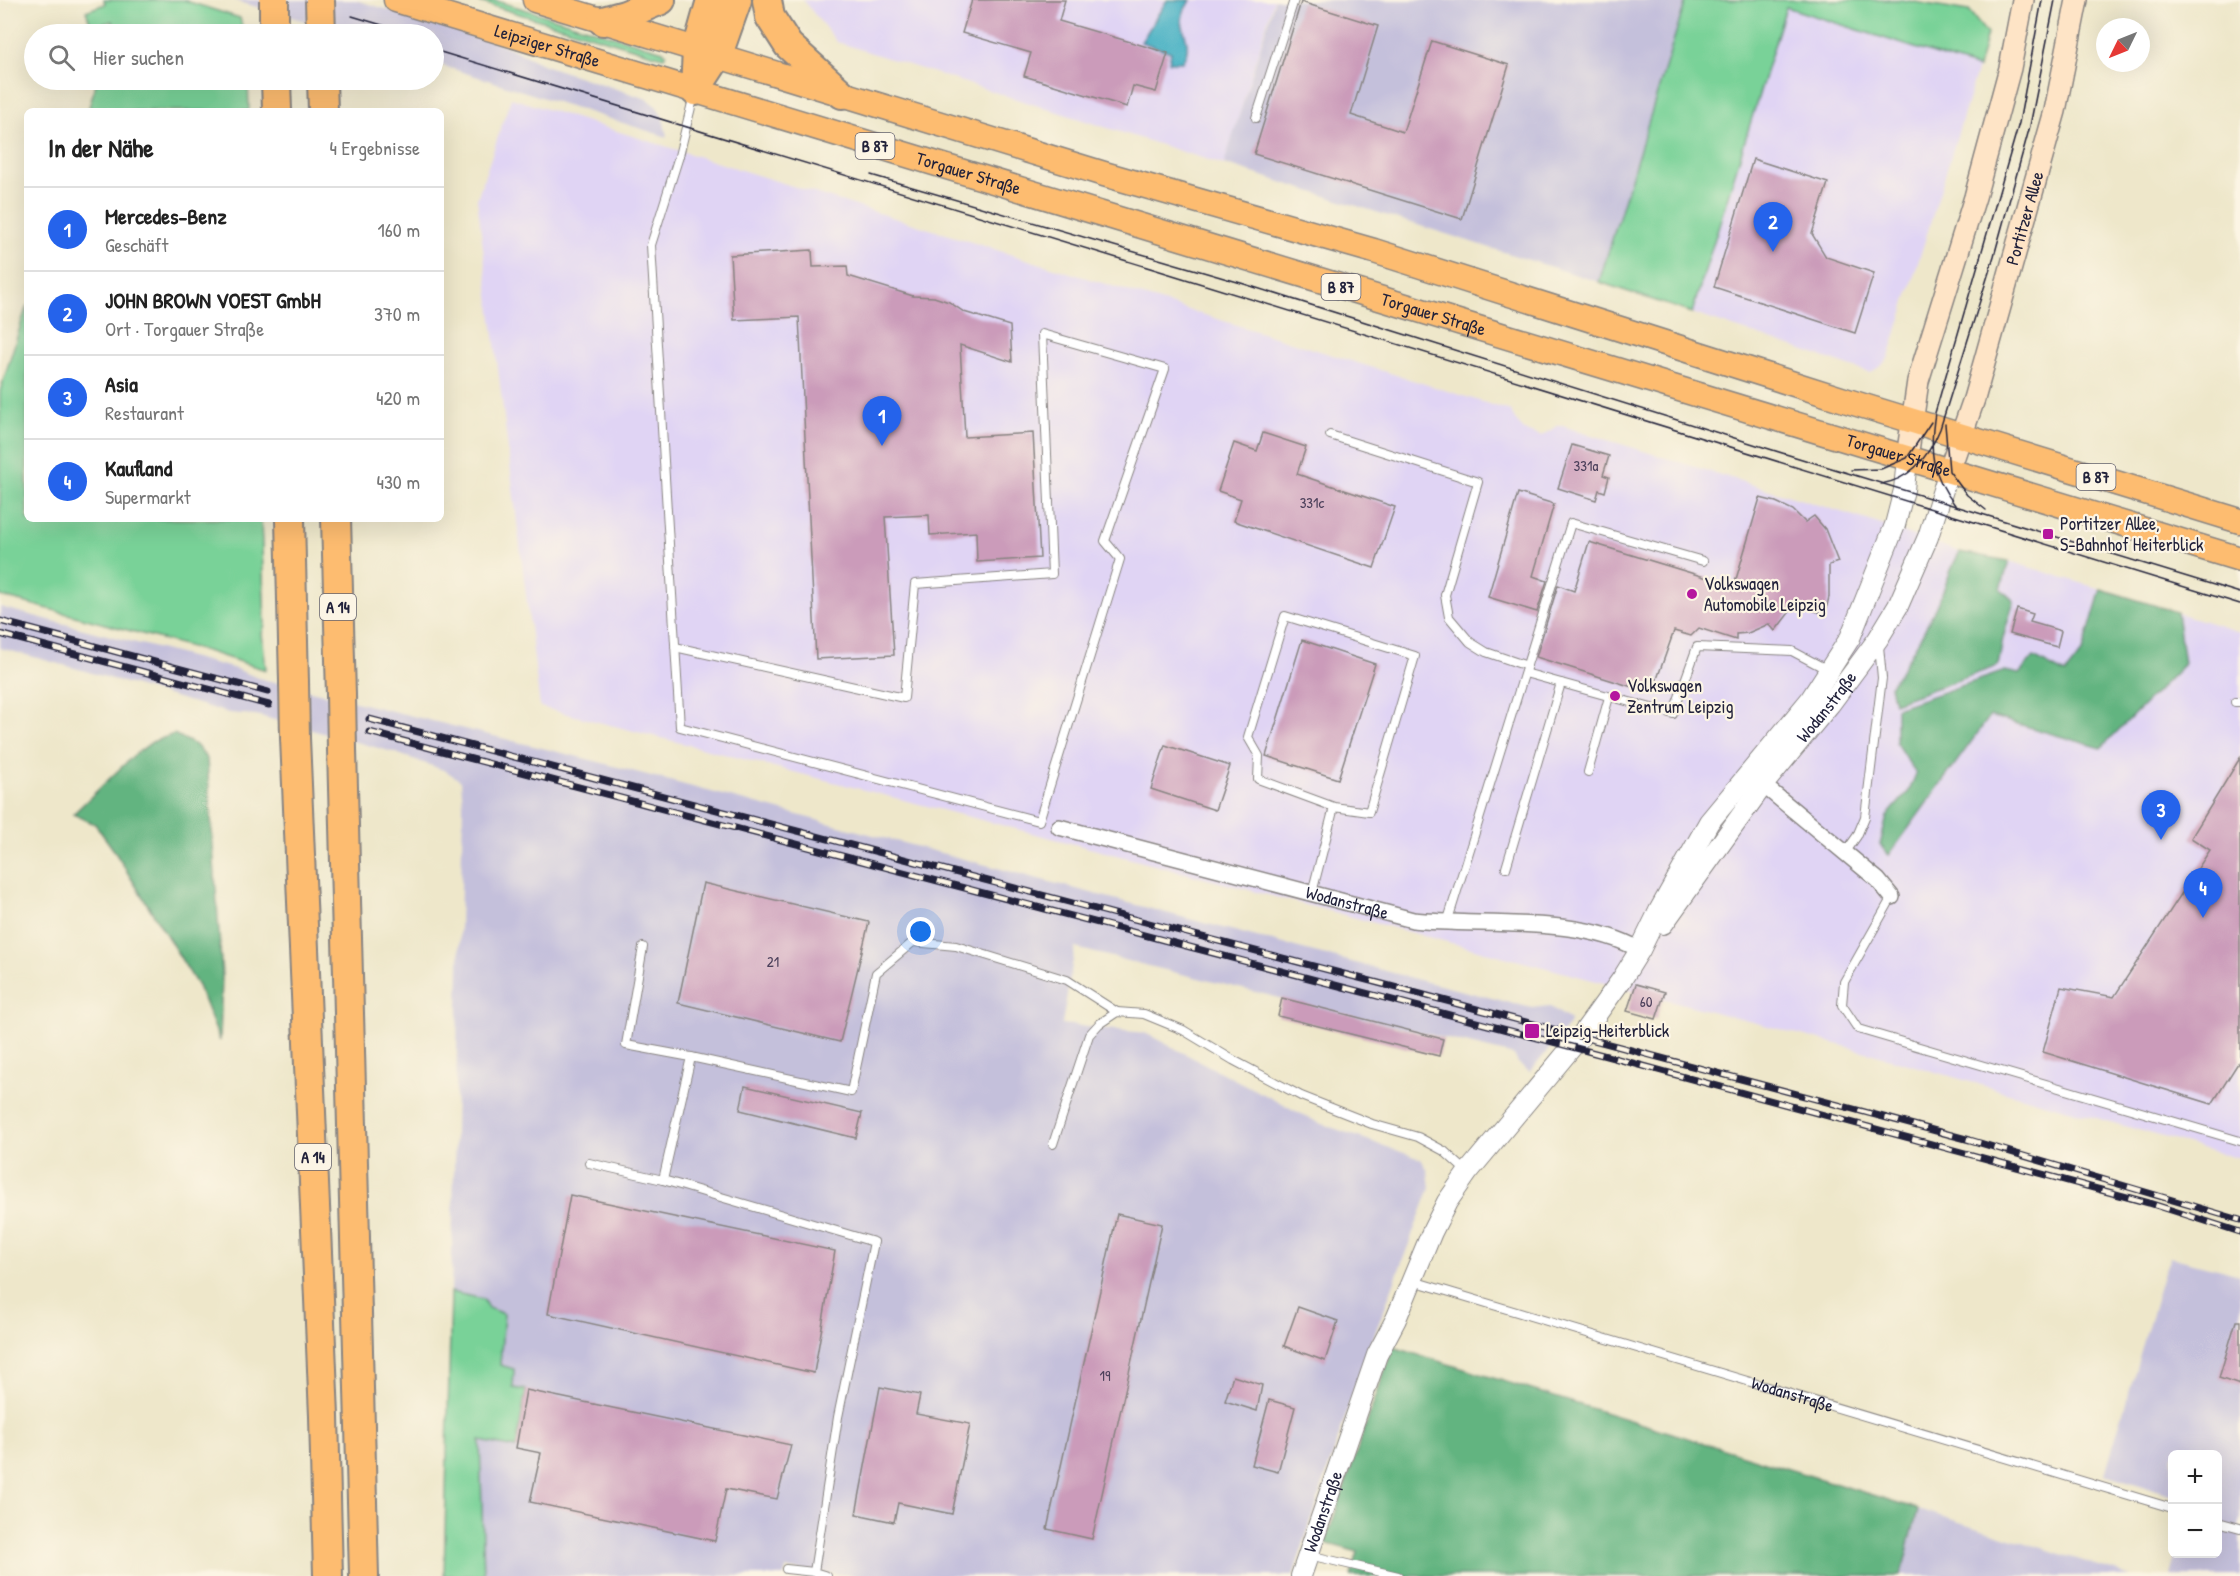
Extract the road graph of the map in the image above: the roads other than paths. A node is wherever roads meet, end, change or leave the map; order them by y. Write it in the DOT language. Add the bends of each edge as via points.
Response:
graph roads {
  1 [pos="320,0"];
  2 [pos="396,0"];
  3 [pos="535,0"];
  4 [pos="661,0"];
  5 [pos="711,0"];
  6 [pos="737,0"];
  7 [pos="767,0"];
  8 [pos="1294,0"];
  9 [pos="2024,0"];
  10 [pos="2077,0"];
  11 [pos="603,21"];
  12 [pos="321,24"];
  13 [pos="707,54"];
  14 [pos="628,70"];
  15 [pos="276,90"];
  16 [pos="322,90"];
  17 [pos="695,91"];
  18 [pos="842,94"];
  19 [pos="277,108"];
  20 [pos="323,108"];
  21 [pos="1256,118"];
  22 [pos="1911,420"];
  23 [pos="1330,435"];
  24 [pos="1961,435"];
  25 [pos="1907,458"];
  26 [pos="1949,471"];
  27 [pos="2240,521"];
  28 [pos="290,522"];
  29 [pos="336,522"];
  30 [pos="2240,559"];
  31 [pos="1702,561"];
  32 [pos="1878,639"];
  33 [pos="675,646"];
  34 [pos="1526,669"];
  35 [pos="1829,670"];
  36 [pos="1561,683"];
  37 [pos="1609,697"];
  38 [pos="1588,772"];
  39 [pos="1756,779"];
  40 [pos="1334,807"];
  41 [pos="1059,827"];
  42 [pos="1845,853"];
  43 [pos="1506,868"];
  44 [pos="1312,893"];
  45 [pos="1892,897"];
  46 [pos="1446,923"];
  47 [pos="643,947"];
  48 [pos="1640,950"];
  49 [pos="1117,1012"];
  50 [pos="691,1057"];
  51 [pos="2240,1141"];
  52 [pos="1053,1144"];
  53 [pos="589,1162"];
  54 [pos="1468,1172"];
  55 [pos="663,1180"];
  56 [pos="1412,1281"];
  57 [pos="2168,1507"];
  58 [pos="2222,1523"];
  59 [pos="2240,1528"];
  60 [pos="1306,1554"];
  61 [pos="786,1569"];
  62 [pos="814,1572"];
  63 [pos="328,1576"];
  64 [pos="364,1576"];
  65 [pos="827,1576"];
  66 [pos="1301,1576"];
  67 [pos="1398,1576"];
  1 -- 12 [label="highway, bridge"];
  2 -- 14 [label="main road, Leipziger Straße / B 87"];
  3 -- 11 [label="main road, B 87"];
  4 -- 11 [label="highway"];
  5 -- 13 [label="highway"];
  6 -- 13 [label="highway"];
  7 -- 18 [label="highway" via="770,17 788,45"];
  8 -- 21 [label="lane"];
  9 -- 22 [label="main road" via="2010,68 1918,381"];
  10 -- 24 [label="main road, Portitzer Allee" via="2055,111"];
  11 -- 13 [label="main road, B 87"];
  13 -- 17 [label="highway"];
  13 -- 18 [label="main road, Torgauer Straße / B 87"];
  14 -- 17 [label="main road, Torgauer Straße / B 87"];
  15 -- 19 [label="highway"];
  16 -- 20 [label="highway"];
  17 -- 25 [label="main road, Torgauer Straße / B 87"];
  17 -- 33 [label="lane" via="651,245"];
  18 -- 22 [label="main road, Torgauer Straße / B 87" via="1374,251"];
  22 -- 24 [label="main road, Torgauer Straße / B 87"];
  22 -- 25 [label="main road, Wodanstraße"];
  23 -- 34 [label="lane" via="1478,482 1445,595 1449,617 1470,642"];
  24 -- 26 [label="main road, Wodanstraße"];
  24 -- 27 [label="main road, Torgauer Straße / B 87"];
  25 -- 26 [label="main road, Torgauer Straße / B 87"];
  25 -- 35 [label="street, Wodanstraße" via="1904,490 1894,525 1850,638"];
  26 -- 30 [label="main road, Torgauer Straße / B 87"];
  26 -- 32 [label="street, Wodanstraße" via="1925,543 1898,606"];
  28 -- 63 [label="highway, A 14, bridge"];
  29 -- 64 [label="highway, A 14, bridge"];
  31 -- 34 [label="lane" via="1570,523"];
  32 -- 39 [label="street, Wodanstraße" via="1830,704"];
  32 -- 42 [label="lane" via="1882,678 1865,817"];
  33 -- 33 [label="lane" via="680,727 1039,822 1120,559 1105,541 1165,369 1042,334 1052,574 915,584 904,699"];
  34 -- 36 [label="lane"];
  34 -- 46 [label="lane"];
  35 -- 37 [label="lane" via="1792,651 1697,647 1673,714"];
  35 -- 39 [label="street, Wodanstraße"];
  36 -- 37 [label="lane"];
  36 -- 43 [label="lane"];
  37 -- 38 [label="lane"];
  39 -- 42 [label="street"];
  39 -- 48 [label="street, Wodanstraße" via="1670,916"];
  40 -- 40 [label="lane" via="1369,812 1415,656 1285,616 1248,737 1259,756 1258,779"];
  40 -- 44 [label="lane"];
  41 -- 44 [label="street, Wodanstraße"];
  42 -- 45 [label="street"];
  44 -- 46 [label="street, Wodanstraße" via="1413,920"];
  45 -- 51 [label="lane" via="1844,982 1842,1005 1858,1029"];
  46 -- 48 [label="street, Wodanstraße" via="1577,930 1612,937"];
  47 -- 50 [label="lane" via="626,1045"];
  48 -- 54 [label="street, Wodanstraße" via="1581,1036"];
  49 -- 50 [label="lane" via="1067,980 956,946 913,942 876,973 851,1092"];
  49 -- 52 [label="lane" via="1089,1035"];
  49 -- 54 [label="lane" via="1144,1014 1183,1030 1301,1095 1372,1125 1418,1137 1444,1151"];
  50 -- 55 [label="lane"];
  53 -- 55 [label="lane"];
  54 -- 56 [label="street, Wodanstraße" via="1447,1202"];
  55 -- 62 [label="lane" via="874,1242 838,1417"];
  56 -- 57 [label="lane, Wodanstraße"];
  56 -- 60 [label="street, Wodanstraße" via="1377,1355"];
  58 -- 59 [label="lane"];
  60 -- 66 [label="street, Wodanstraße"];
  60 -- 67 [label="lane"];
  61 -- 62 [label="lane"];
  62 -- 65 [label="lane"];
}
